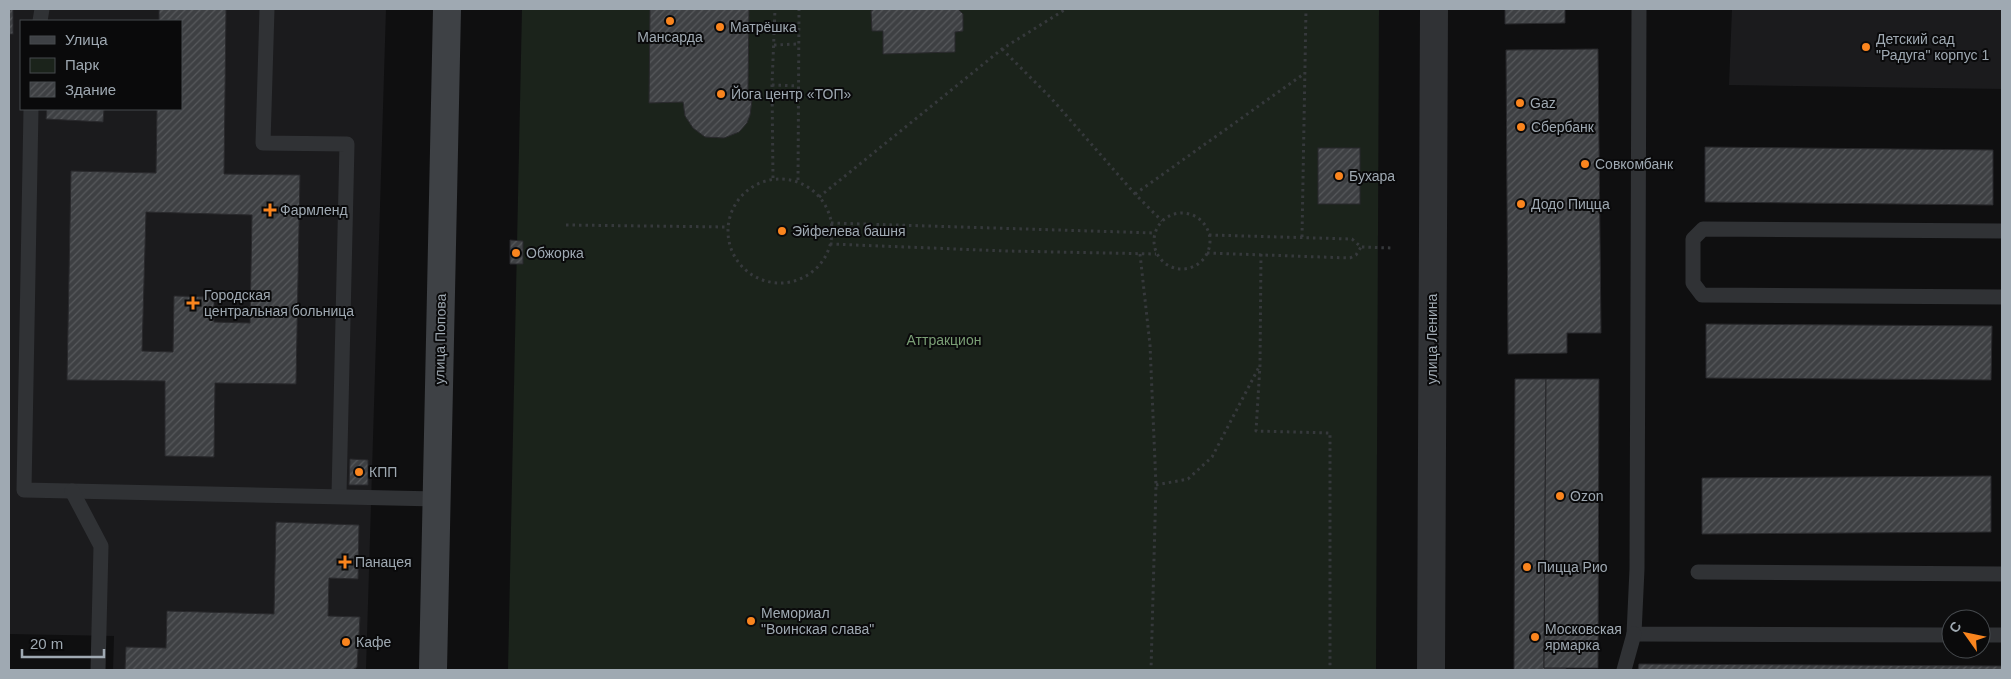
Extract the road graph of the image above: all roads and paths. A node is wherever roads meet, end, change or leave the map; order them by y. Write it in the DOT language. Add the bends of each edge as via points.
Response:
graph roads {
  1 [pos="267,9"];
  2 [pos="447,9"];
  3 [pos="775,9"];
  4 [pos="799,9"];
  5 [pos="1066,9"];
  6 [pos="1306,9"];
  7 [pos="1434,9"];
  8 [pos="1639,9"];
  9 [pos="798,44"];
  10 [pos="774,46"];
  11 [pos="1002,48"];
  12 [pos="1306,72"];
  13 [pos="772,85"];
  14 [pos="798,86"];
  15 [pos="31,110"];
  16 [pos="773,178"];
  17 [pos="798,180"];
  18 [pos="1135,194"];
  19 [pos="819,197"];
  20 [pos="1162,221"];
  21 [pos="831,223"];
  22 [pos="566,225"];
  23 [pos="728,227"];
  24 [pos="2002,231"];
  25 [pos="1155,233"];
  26 [pos="1209,236"];
  27 [pos="1302,237"];
  28 [pos="830,244"];
  29 [pos="1361,247"];
  30 [pos="1392,248"];
  31 [pos="1207,253"];
  32 [pos="1140,254"];
  33 [pos="1156,254"];
  34 [pos="1261,254"];
  35 [pos="2002,297"];
  36 [pos="1260,365"];
  37 [pos="1156,485"];
  38 [pos="72,491"];
  39 [pos="339,495"];
  40 [pos="437,499"];
  41 [pos="1698,572"];
  42 [pos="2002,574"];
  43 [pos="1634,634"];
  44 [pos="1941,635"];
  45 [pos="98,670"];
  46 [pos="433,670"];
  47 [pos="1151,670"];
  48 [pos="1330,670"];
  49 [pos="1431,670"];
  50 [pos="1624,670"];
  1 -- 39 [label="lane" via="263,143 347,144"];
  2 -- 40 [label="street, улица Попова"];
  3 -- 10 [label="path"];
  4 -- 9 [label="path"];
  5 -- 11 [label="path"];
  6 -- 12 [label="path"];
  7 -- 49 [label="street, улица Ленина"];
  8 -- 43 [label="lane"];
  9 -- 10 [label="path"];
  9 -- 14 [label="path"];
  10 -- 13 [label="path"];
  11 -- 18 [label="path" via="1051,98"];
  11 -- 19 [label="path"];
  12 -- 18 [label="path"];
  12 -- 27 [label="path"];
  13 -- 14 [label="path"];
  13 -- 16 [label="path"];
  14 -- 17 [label="path"];
  15 -- 38 [label="lane" via="24,490"];
  16 -- 17 [label="path"];
  16 -- 23 [label="path" via="747,190 737,200"];
  17 -- 19 [label="path"];
  18 -- 20 [label="path"];
  19 -- 21 [label="path"];
  20 -- 25 [label="path"];
  20 -- 26 [label="path" via="1177,213 1194,216 1201,220"];
  21 -- 25 [label="path"];
  21 -- 28 [label="path"];
  22 -- 23 [label="path"];
  23 -- 28 [label="path" via="728,241 740,266 751,276 778,284 805,277 825,257"];
  24 -- 35 [label="lane" via="1703,229 1693,239 1693,283 1702,295"];
  25 -- 33 [label="path"];
  26 -- 27 [label="path"];
  26 -- 31 [label="path"];
  27 -- 29 [label="path" via="1352,240"];
  28 -- 32 [label="path"];
  29 -- 30 [label="path"];
  29 -- 34 [label="path" via="1350,258"];
  31 -- 33 [label="path" via="1202,261 1186,269 1177,269 1161,261"];
  31 -- 34 [label="path"];
  32 -- 33 [label="path"];
  32 -- 37 [label="path" via="1150,345"];
  34 -- 36 [label="path"];
  36 -- 37 [label="path" via="1212,457 1188,479"];
  36 -- 48 [label="path" via="1256,431 1330,433"];
  37 -- 47 [label="path"];
  38 -- 39 [label="lane"];
  38 -- 45 [label="lane" via="101,546"];
  39 -- 40 [label="lane"];
  40 -- 46 [label="street, улица Попова"];
  41 -- 42 [label="lane"];
  43 -- 44 [label="lane"];
  43 -- 50 [label="lane"];
}
